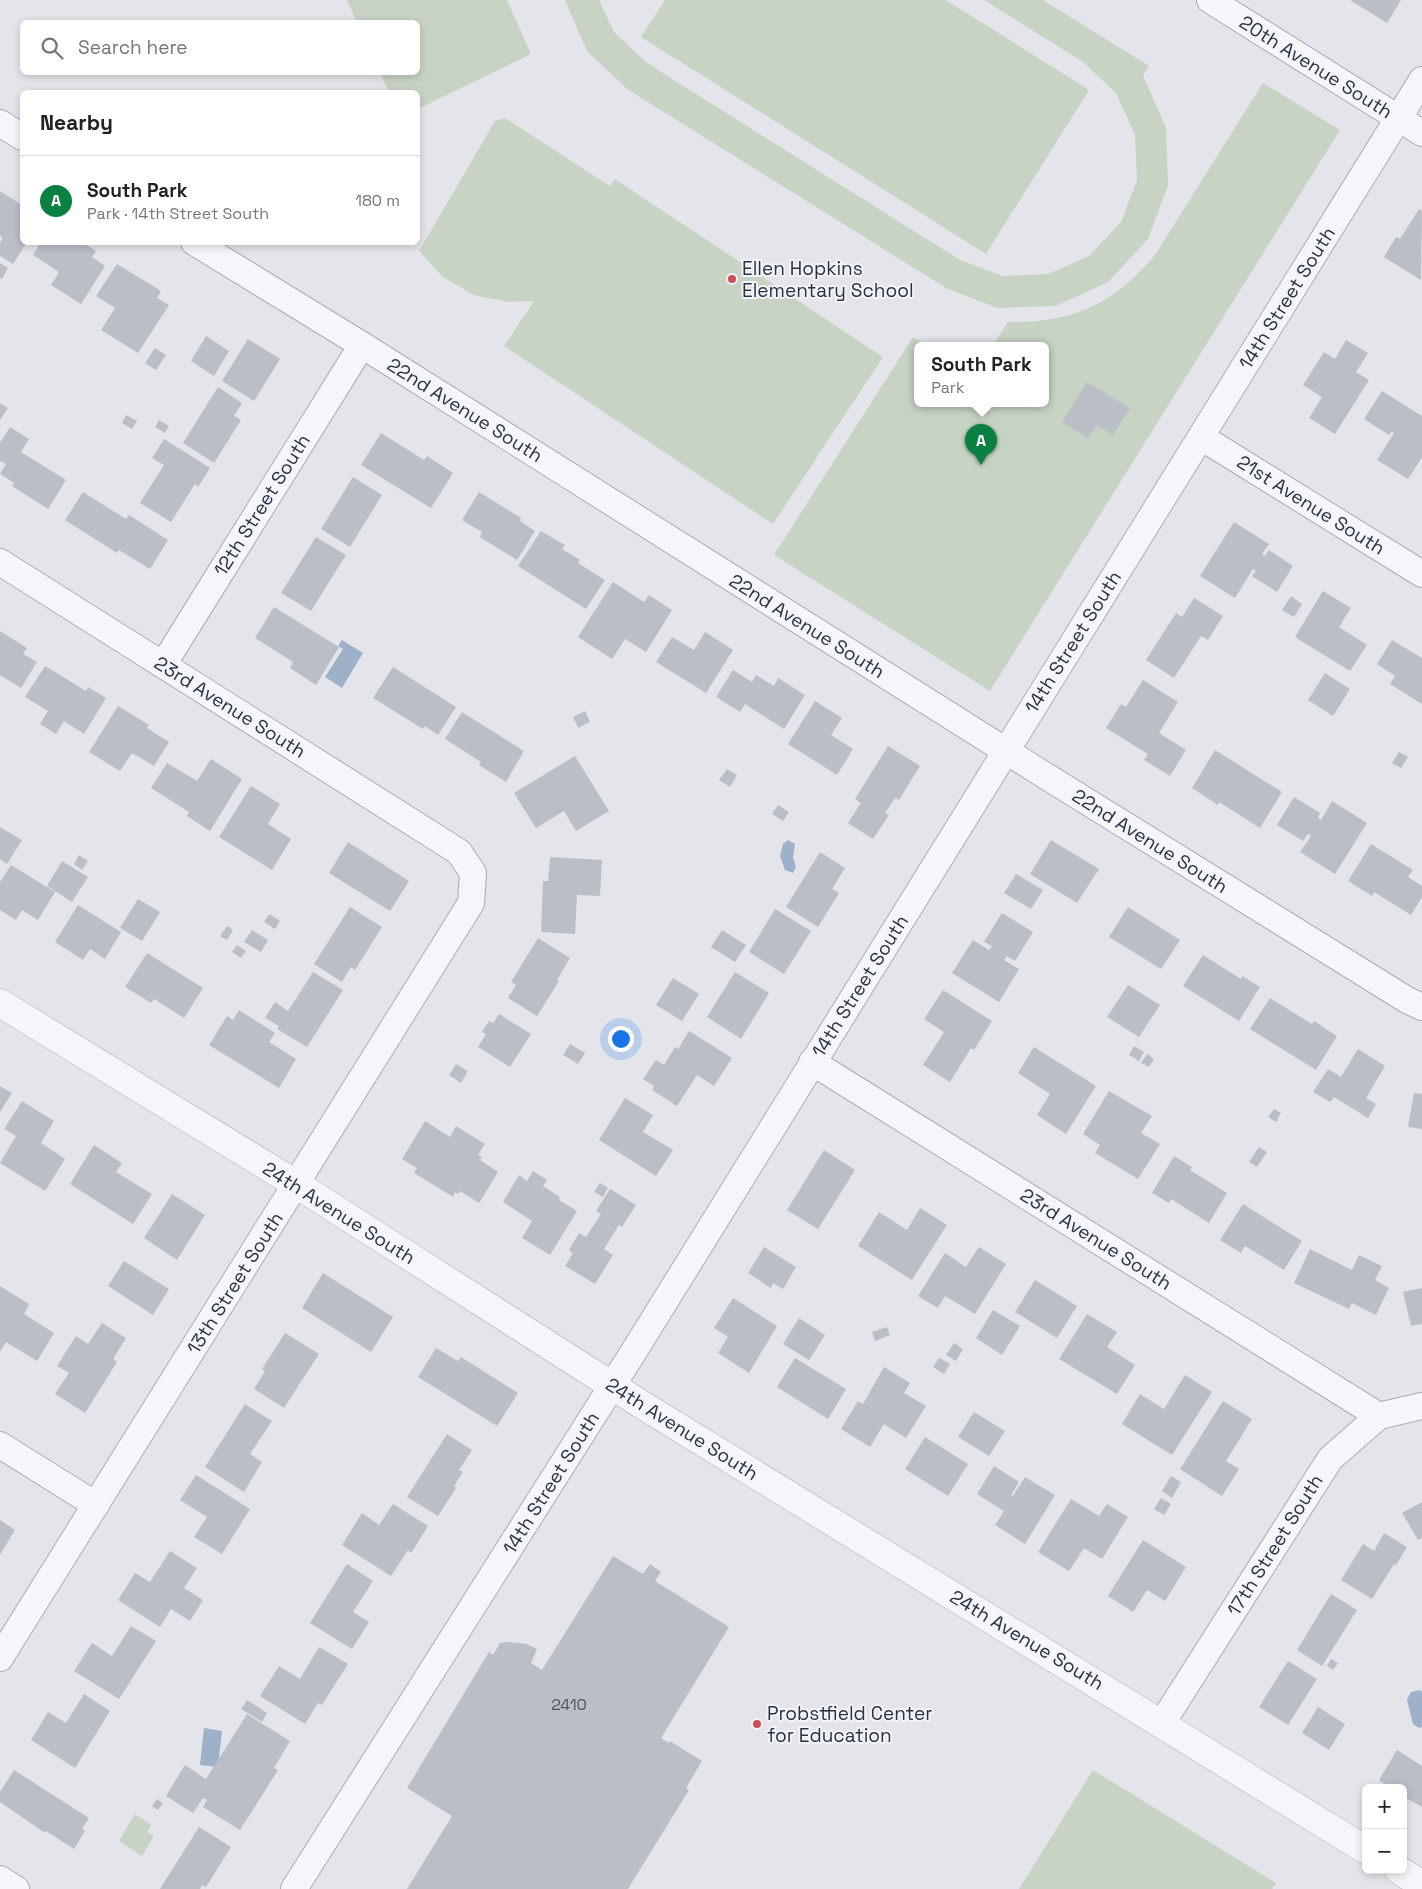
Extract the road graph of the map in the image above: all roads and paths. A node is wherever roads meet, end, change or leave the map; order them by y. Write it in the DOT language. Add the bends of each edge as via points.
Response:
graph roads {
  1 [pos="1210,0"];
  2 [pos="1422,80"];
  3 [pos="1397,118"];
  4 [pos="0,123"];
  5 [pos="1422,133"];
  6 [pos="20,136"];
  7 [pos="199,245"];
  8 [pos="362,345"];
  9 [pos="1201,437"];
  10 [pos="0,562"];
  11 [pos="1422,574"];
  12 [pos="163,665"];
  13 [pos="1005,751"];
  14 [pos="459,852"];
  15 [pos="0,1003"];
  16 [pos="1422,1007"];
  17 [pos="812,1062"];
  18 [pos="296,1184"];
  19 [pos="612,1386"];
  20 [pos="1422,1406"];
  21 [pos="1379,1416"];
  22 [pos="0,1445"];
  23 [pos="96,1505"];
  24 [pos="0,1658"];
  25 [pos="1162,1723"];
  26 [pos="1362,1848"];
  27 [pos="1405,1874"];
  28 [pos="0,1879"];
  29 [pos="1422,1885"];
  30 [pos="16,1889"];
  31 [pos="294,1889"];
  1 -- 3 [label="street, 20th Avenue South"];
  2 -- 3 [label="street, 14th Street South"];
  3 -- 5 [label="street, 20th Avenue South"];
  3 -- 9 [label="street, 14th Street South"];
  4 -- 6 [label="street"];
  7 -- 8 [label="street, 22nd Avenue South"];
  8 -- 12 [label="street, 12th Street South"];
  8 -- 13 [label="street, 22nd Avenue South"];
  9 -- 11 [label="street, 21st Avenue South"];
  9 -- 13 [label="street, 14th Street South"];
  10 -- 12 [label="street, 23rd Avenue South"];
  12 -- 14 [label="street, 23rd Avenue South"];
  13 -- 16 [label="street, 22nd Avenue South"];
  13 -- 17 [label="street, 14th Street South"];
  14 -- 18 [label="street, 13th Street South" via="473,873 471,903"];
  15 -- 18 [label="street, 24th Avenue South"];
  17 -- 19 [label="street, 14th Street South"];
  17 -- 21 [label="street, 23rd Avenue South"];
  18 -- 19 [label="street, 24th Avenue South"];
  18 -- 23 [label="street, 13th Street South"];
  19 -- 25 [label="street, 24th Avenue South"];
  19 -- 31 [label="street, 14th Street South"];
  20 -- 21 [label="street, 17th Street South"];
  21 -- 25 [label="street, 17th Street South" via="1330,1459"];
  22 -- 23 [label="street"];
  23 -- 24 [label="street, 13th Street South"];
  25 -- 26 [label="street, 24th Avenue South"];
  27 -- 29 [label="street"];
  28 -- 30 [label="street"];
}
